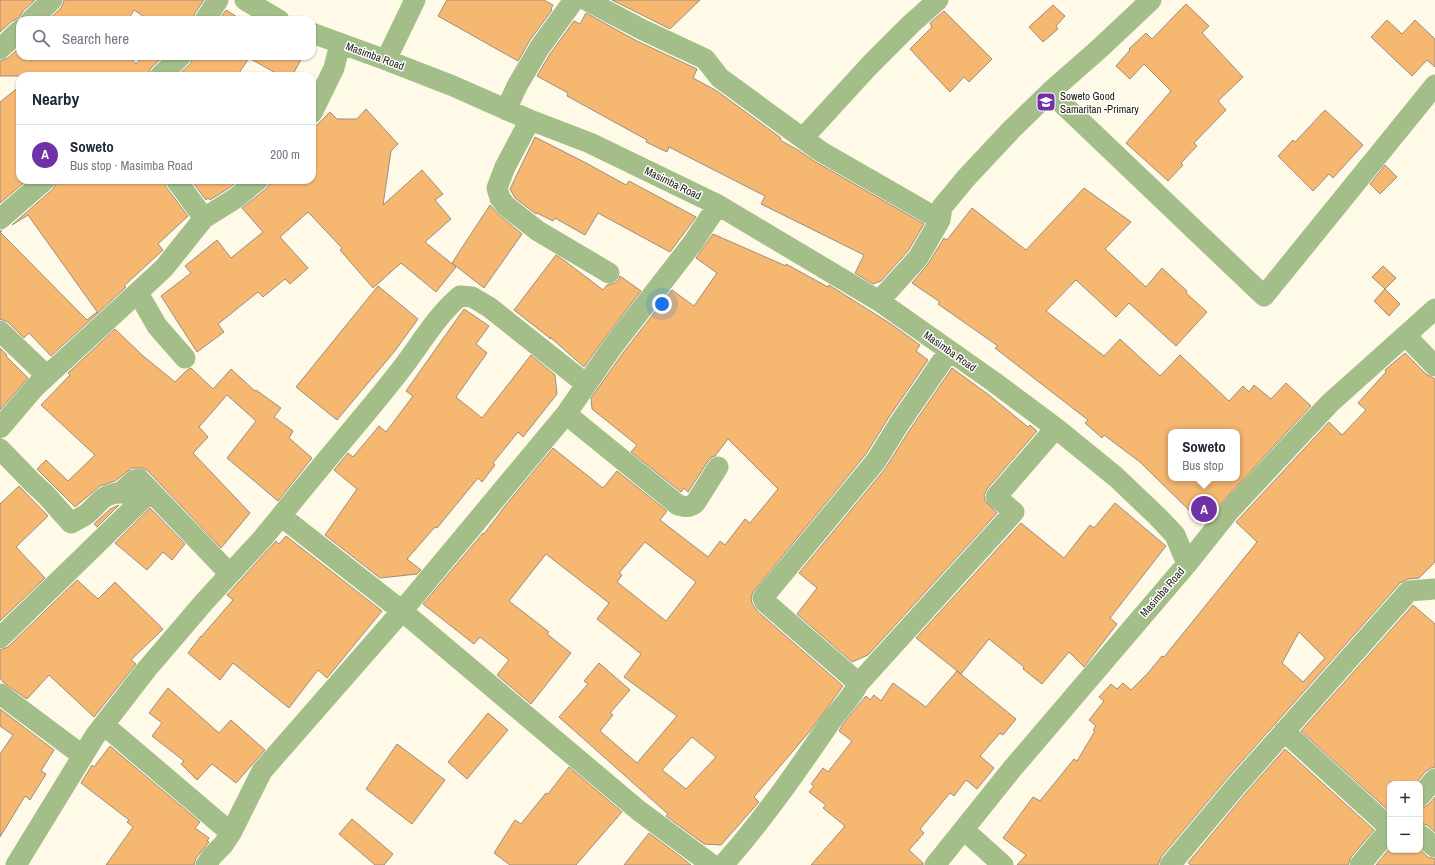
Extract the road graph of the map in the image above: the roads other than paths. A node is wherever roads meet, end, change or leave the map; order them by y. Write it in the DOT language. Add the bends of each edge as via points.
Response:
graph roads {
  1 [pos="52,0"];
  2 [pos="218,0"];
  3 [pos="245,0"];
  4 [pos="415,0"];
  5 [pos="574,0"];
  6 [pos="586,0"];
  7 [pos="938,0"];
  8 [pos="1151,0"];
  9 [pos="35,16"];
  10 [pos="208,16"];
  11 [pos="272,16"];
  12 [pos="16,34"];
  13 [pos="316,35"];
  14 [pos="340,44"];
  15 [pos="0,49"];
  16 [pos="177,60"];
  17 [pos="386,60"];
  18 [pos="164,72"];
  19 [pos="1435,85"];
  20 [pos="1050,92"];
  21 [pos="316,105"];
  22 [pos="506,110"];
  23 [pos="530,120"];
  24 [pos="803,138"];
  25 [pos="41,184"];
  26 [pos="179,184"];
  27 [pos="253,184"];
  28 [pos="718,205"];
  29 [pos="204,218"];
  30 [pos="0,219"];
  31 [pos="940,220"];
  32 [pos="609,273"];
  33 [pos="138,293"];
  34 [pos="879,301"];
  35 [pos="1435,310"];
  36 [pos="0,331"];
  37 [pos="1406,336"];
  38 [pos="949,351"];
  39 [pos="184,358"];
  40 [pos="1435,366"];
  41 [pos="47,376"];
  42 [pos="586,384"];
  43 [pos="566,414"];
  44 [pos="0,428"];
  45 [pos="1057,429"];
  46 [pos="0,449"];
  47 [pos="718,467"];
  48 [pos="150,492"];
  49 [pos="281,516"];
  50 [pos="1187,564"];
  51 [pos="230,574"];
  52 [pos="1435,589"];
  53 [pos="402,610"];
  54 [pos="0,638"];
  55 [pos="858,684"];
  56 [pos="0,694"];
  57 [pos="104,725"];
  58 [pos="1284,731"];
  59 [pos="83,756"];
  60 [pos="1435,779"];
  61 [pos="1423,793"];
  62 [pos="1387,825"];
  63 [pos="964,830"];
  64 [pos="1387,832"];
  65 [pos="231,833"];
  66 [pos="1423,837"];
  67 [pos="1435,847"];
  68 [pos="214,862"];
  69 [pos="16,865"];
  70 [pos="712,865"];
  71 [pos="723,865"];
  72 [pos="935,865"];
  73 [pos="1004,865"];
  74 [pos="1170,865"];
  75 [pos="1360,865"];
  1 -- 9 [label="street"];
  2 -- 10 [label="street"];
  3 -- 11 [label="street"];
  4 -- 17 [label="street"];
  5 -- 22 [label="street" via="540,47"];
  6 -- 24 [label="street" via="705,59 720,78"];
  7 -- 24 [label="street" via="870,65"];
  8 -- 20 [label="street"];
  12 -- 15 [label="street"];
  13 -- 14 [label="street, Masimba Road"];
  14 -- 17 [label="street, Masimba Road"];
  14 -- 21 [label="street" via="334,68"];
  16 -- 18 [label="street"];
  17 -- 22 [label="street, Masimba Road" via="454,86"];
  19 -- 20 [label="street" via="1264,296"];
  20 -- 31 [label="street" via="967,177 942,207"];
  22 -- 23 [label="street, Masimba Road"];
  23 -- 28 [label="street, Masimba Road" via="590,143"];
  23 -- 32 [label="street" via="497,188 500,198 506,206 538,230"];
  24 -- 31 [label="street" via="820,151"];
  25 -- 30 [label="street"];
  26 -- 29 [label="street"];
  27 -- 29 [label="street"];
  28 -- 34 [label="street, Masimba Road"];
  28 -- 42 [label="street" via="692,244"];
  29 -- 33 [label="street" via="164,268"];
  31 -- 34 [label="street" via="918,258"];
  33 -- 39 [label="street" via="157,326"];
  33 -- 41 [label="street"];
  34 -- 38 [label="street, Masimba Road"];
  35 -- 37 [label="street"];
  36 -- 41 [label="street"];
  37 -- 40 [label="street"];
  37 -- 50 [label="street" via="1330,402 1230,510"];
  38 -- 45 [label="street, Masimba Road"];
  38 -- 55 [label="street" via="876,461 763,598"];
  41 -- 44 [label="street"];
  42 -- 43 [label="street"];
  42 -- 49 [label="street" via="489,307 472,297 460,296 448,306 399,372"];
  43 -- 47 [label="street" via="678,504 692,506"];
  43 -- 53 [label="street"];
  45 -- 50 [label="street, Masimba Road" via="1116,477 1158,517 1175,535"];
  45 -- 55 [label="street" via="996,497 1014,512"];
  46 -- 48 [label="street" via="71,523 87,513 104,497 120,493 135,480 139,479"];
  48 -- 51 [label="street"];
  48 -- 54 [label="street"];
  49 -- 51 [label="street"];
  49 -- 53 [label="street"];
  50 -- 63 [label="street, Masimba Road" via="1012,769"];
  51 -- 57 [label="street" via="146,670"];
  52 -- 58 [label="street" via="1410,591"];
  53 -- 65 [label="street" via="262,771"];
  53 -- 70 [label="street" via="638,810"];
  55 -- 71 [label="street" via="750,834"];
  56 -- 59 [label="street"];
  57 -- 59 [label="street"];
  57 -- 65 [label="street"];
  58 -- 62 [label="street"];
  58 -- 74 [label="street"];
  59 -- 69 [label="street"];
  60 -- 61 [label="street"];
  63 -- 72 [label="street, Masimba Road"];
  63 -- 73 [label="street"];
  64 -- 75 [label="street"];
  65 -- 68 [label="street"];
  66 -- 67 [label="street"];
}
